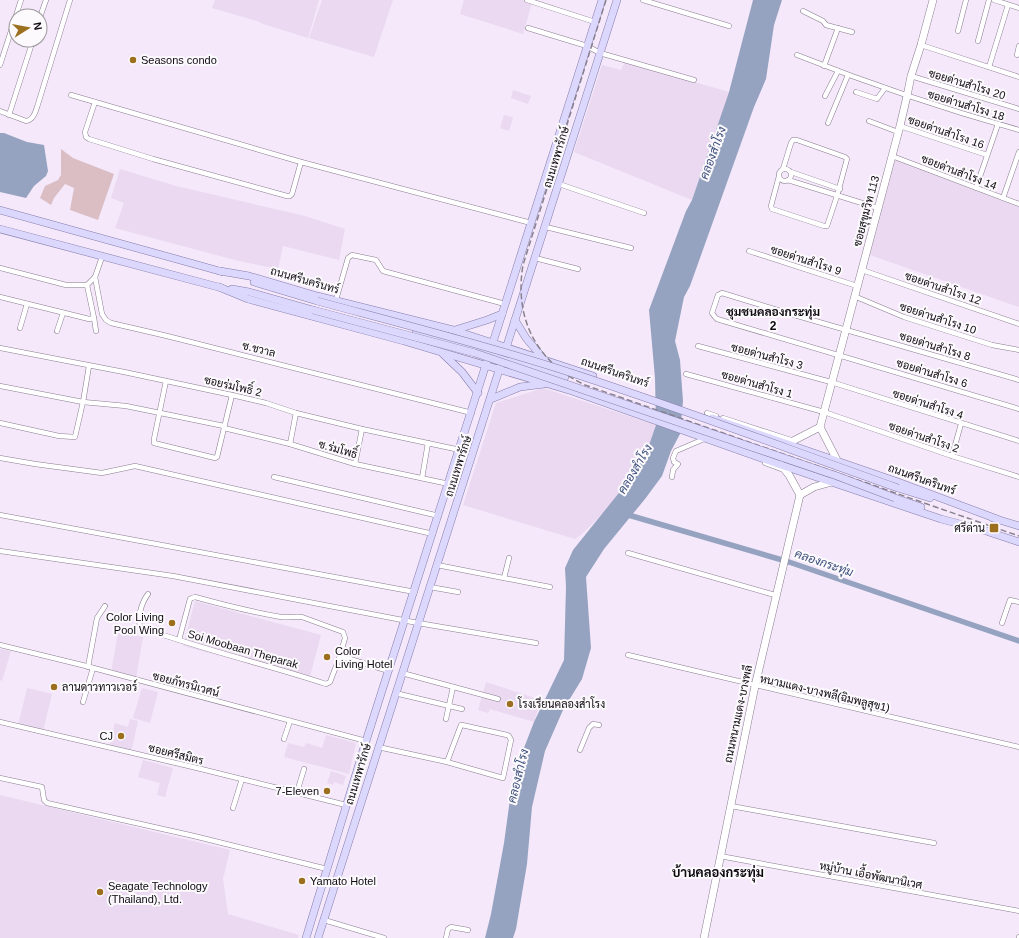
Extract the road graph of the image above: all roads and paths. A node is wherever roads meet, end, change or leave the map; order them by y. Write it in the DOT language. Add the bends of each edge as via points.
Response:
graph roads {
  1 [pos="21,0"];
  2 [pos="70,0"];
  3 [pos="527,0"];
  4 [pos="602,0"];
  5 [pos="617,0"];
  6 [pos="643,0"];
  7 [pos="934,0"];
  8 [pos="966,0"];
  9 [pos="989,0"];
  10 [pos="994,0"];
  11 [pos="1008,5"];
  12 [pos="1019,8"];
  13 [pos="803,11"];
  14 [pos="595,22"];
  15 [pos="729,26"];
  16 [pos="528,28"];
  17 [pos="838,28"];
  18 [pos="958,31"];
  19 [pos="852,32"];
  20 [pos="978,41"];
  21 [pos="921,45"];
  22 [pos="587,46"];
  23 [pos="1019,46"];
  24 [pos="30,48"];
  25 [pos="600,53"];
  26 [pos="797,55"];
  27 [pos="1017,55"];
  28 [pos="0,65"];
  29 [pos="824,66"];
  30 [pos="990,67"];
  31 [pos="838,71"];
  32 [pos="848,75"];
  33 [pos="911,76"];
  34 [pos="1019,77"];
  35 [pos="694,80"];
  36 [pos="885,88"];
  37 [pos="856,92"];
  38 [pos="71,96"];
  39 [pos="825,96"];
  40 [pos="908,96"];
  41 [pos="95,102"];
  42 [pos="1019,109"];
  43 [pos="0,111"];
  44 [pos="9,115"];
  45 [pos="869,122"];
  46 [pos="828,123"];
  47 [pos="998,124"];
  48 [pos="899,129"];
  49 [pos="1019,130"];
  50 [pos="1019,152"];
  51 [pos="987,155"];
  52 [pos="892,156"];
  53 [pos="301,162"];
  54 [pos="783,169"];
  55 [pos="791,172"];
  56 [pos="779,176"];
  57 [pos="788,180"];
  58 [pos="559,184"];
  59 [pos="840,188"];
  60 [pos="976,188"];
  61 [pos="838,196"];
  62 [pos="1003,198"];
  63 [pos="1019,204"];
  64 [pos="878,208"];
  65 [pos="0,210"];
  66 [pos="644,213"];
  67 [pos="531,223"];
  68 [pos="546,227"];
  69 [pos="0,229"];
  70 [pos="631,248"];
  71 [pos="749,251"];
  72 [pos="102,257"];
  73 [pos="535,258"];
  74 [pos="0,268"];
  75 [pos="578,269"];
  76 [pos="862,270"];
  77 [pos="220,271"];
  78 [pos="95,277"];
  79 [pos="87,285"];
  80 [pos="857,286"];
  81 [pos="219,287"];
  82 [pos="854,296"];
  83 [pos="0,297"];
  84 [pos="336,300"];
  85 [pos="27,304"];
  86 [pos="505,304"];
  87 [pos="715,304"];
  88 [pos="62,313"];
  89 [pos="502,314"];
  90 [pos="94,318"];
  91 [pos="409,319"];
  92 [pos="515,320"];
  93 [pos="1019,324"];
  94 [pos="20,328"];
  95 [pos="846,329"];
  96 [pos="452,330"];
  97 [pos="57,331"];
  98 [pos="96,331"];
  99 [pos="416,332"];
  100 [pos="404,341"];
  101 [pos="493,343"];
  102 [pos="698,346"];
  103 [pos="507,347"];
  104 [pos="0,348"];
  105 [pos="1019,350"];
  106 [pos="439,351"];
  107 [pos="490,353"];
  108 [pos="839,354"];
  109 [pos="504,357"];
  110 [pos="545,360"];
  111 [pos="487,365"];
  112 [pos="89,366"];
  113 [pos="500,369"];
  114 [pos="578,371"];
  115 [pos="686,374"];
  116 [pos="565,377"];
  117 [pos="1019,380"];
  118 [pos="166,381"];
  119 [pos="831,382"];
  120 [pos="548,383"];
  121 [pos="0,386"];
  122 [pos="572,391"];
  123 [pos="478,393"];
  124 [pos="232,395"];
  125 [pos="491,398"];
  126 [pos="83,402"];
  127 [pos="1019,409"];
  128 [pos="160,412"];
  129 [pos="824,412"];
  130 [pos="296,413"];
  131 [pos="472,413"];
  132 [pos="707,413"];
  133 [pos="0,423"];
  134 [pos="961,424"];
  135 [pos="224,427"];
  136 [pos="820,427"];
  137 [pos="362,429"];
  138 [pos="1019,441"];
  139 [pos="791,442"];
  140 [pos="290,444"];
  141 [pos="428,444"];
  142 [pos="460,450"];
  143 [pos="952,456"];
  144 [pos="0,458"];
  145 [pos="838,462"];
  146 [pos="355,464"];
  147 [pos="784,468"];
  148 [pos="274,477"];
  149 [pos="672,477"];
  150 [pos="1019,477"];
  151 [pos="422,478"];
  152 [pos="832,482"];
  153 [pos="449,484"];
  154 [pos="800,495"];
  155 [pos="0,515"];
  156 [pos="439,516"];
  157 [pos="997,519"];
  158 [pos="1019,526"];
  159 [pos="994,533"];
  160 [pos="433,534"];
  161 [pos="1019,542"];
  162 [pos="0,551"];
  163 [pos="628,553"];
  164 [pos="509,558"];
  165 [pos="437,565"];
  166 [pos="504,578"];
  167 [pos="430,587"];
  168 [pos="550,587"];
  169 [pos="414,592"];
  170 [pos="458,592"];
  171 [pos="148,594"];
  172 [pos="775,595"];
  173 [pos="1019,602"];
  174 [pos="105,606"];
  175 [pos="405,621"];
  176 [pos="418,623"];
  177 [pos="1002,623"];
  178 [pos="179,640"];
  179 [pos="536,643"];
  180 [pos="0,645"];
  181 [pos="628,655"];
  182 [pos="340,656"];
  183 [pos="88,667"];
  184 [pos="93,668"];
  185 [pos="389,672"];
  186 [pos="402,673"];
  187 [pos="755,686"];
  188 [pos="453,687"];
  189 [pos="395,693"];
  190 [pos="498,699"];
  191 [pos="84,702"];
  192 [pos="449,706"];
  193 [pos="462,709"];
  194 [pos="446,719"];
  195 [pos="290,721"];
  196 [pos="0,722"];
  197 [pos="600,725"];
  198 [pos="284,739"];
  199 [pos="366,741"];
  200 [pos="378,747"];
  201 [pos="1019,747"];
  202 [pos="580,750"];
  203 [pos="447,762"];
  204 [pos="304,769"];
  205 [pos="0,778"];
  206 [pos="242,779"];
  207 [pos="297,792"];
  208 [pos="346,806"];
  209 [pos="731,806"];
  210 [pos="233,808"];
  211 [pos="934,843"];
  212 [pos="720,856"];
  213 [pos="327,869"];
  214 [pos="1019,911"];
  215 [pos="324,920"];
  216 [pos="468,930"];
  217 [pos="306,936"];
  218 [pos="318,937"];
  219 [pos="384,938"];
  220 [pos="446,938"];
  221 [pos="704,938"];
  1 -- 28 [label="street"];
  2 -- 44 [label="street" via="32,118 26,121"];
  3 -- 14 [label="street"];
  4 -- 14 [label="main road, ถนนเทพารักษ์"];
  5 -- 25 [label="main road, ถนนเทพารักษ์"];
  6 -- 15 [label="street"];
  7 -- 21 [label="main road, ซอยสุขุมวิท 113"];
  8 -- 18 [label="street"];
  9 -- 20 [label="street"];
  10 -- 11 [label="street"];
  11 -- 12 [label="street"];
  11 -- 30 [label="street"];
  13 -- 17 [label="street" via="826,25"];
  14 -- 22 [label="main road, ถนนเทพารักษ์"];
  16 -- 22 [label="street"];
  17 -- 19 [label="street"];
  17 -- 29 [label="street"];
  21 -- 30 [label="street"];
  21 -- 33 [label="main road, ซอยสุขุมวิท 113"];
  22 -- 25 [label="street"];
  22 -- 67 [label="main road, ถนนเทพารักษ์"];
  23 -- 27 [label="street"];
  24 -- 44 [label="street"];
  25 -- 35 [label="street"];
  25 -- 58 [label="main road, ถนนเทพารักษ์"];
  26 -- 29 [label="street, ซอยด่านสำโรง 18"];
  29 -- 31 [label="street, ซอยด่านสำโรง 18"];
  30 -- 34 [label="street"];
  31 -- 32 [label="street, ซอยด่านสำโรง 18"];
  31 -- 39 [label="street"];
  32 -- 36 [label="street, ซอยด่านสำโรง 18"];
  32 -- 46 [label="street"];
  33 -- 40 [label="main road, ซอยสุขุมวิท 113"];
  33 -- 42 [label="street, ซอยด่านสำโรง 20"];
  36 -- 37 [label="street" via="877,99"];
  36 -- 40 [label="street, ซอยด่านสำโรง 18"];
  38 -- 41 [label="street"];
  40 -- 47 [label="street, ซอยด่านสำโรง 18"];
  40 -- 48 [label="main road, ซอยสุขุมวิท 113"];
  41 -- 53 [label="street"];
  41 -- 53 [label="street" via="85,132 86,137 138,155 287,196 292,194"];
  43 -- 44 [label="street"];
  45 -- 48 [label="street, ซอยด่านสำโรง 16"];
  47 -- 49 [label="street, ซอยด่านสำโรง 18"];
  47 -- 51 [label="street"];
  48 -- 51 [label="street, ซอยด่านสำโรง 16"];
  48 -- 52 [label="main road, ซอยสุขุมวิท 113"];
  50 -- 62 [label="street"];
  51 -- 60 [label="street"];
  52 -- 60 [label="street, ซอยด่านสำโรง 14"];
  52 -- 64 [label="main road, ซอยสุขุมวิท 113"];
  53 -- 67 [label="street"];
  54 -- 55 [label="street" via="787,168"];
  54 -- 56 [label="street"];
  54 -- 59 [label="street" via="791,143 797,140 847,159"];
  55 -- 57 [label="street" via="792,176"];
  55 -- 59 [label="street"];
  56 -- 57 [label="street" via="783,181"];
  56 -- 61 [label="street" via="772,209 827,226"];
  57 -- 61 [label="street"];
  58 -- 66 [label="street"];
  58 -- 68 [label="main road, ถนนเทพารักษ์"];
  59 -- 61 [label="street"];
  60 -- 62 [label="street, ซอยด่านสำโรง 14"];
  61 -- 64 [label="street"];
  62 -- 63 [label="street, ซอยด่านสำโรง 14"];
  64 -- 76 [label="main road, ซอยสุขุมวิท 113"];
  65 -- 77 [label="main road, ถนนศรีนครินทร์"];
  67 -- 86 [label="main road, ถนนเทพารักษ์"];
  68 -- 70 [label="street"];
  68 -- 73 [label="main road, ถนนเทพารักษ์"];
  69 -- 72 [label="main road"];
  71 -- 80 [label="street, ซอยด่านสำโรง 9"];
  72 -- 78 [label="street"];
  72 -- 81 [label="main road"];
  73 -- 75 [label="street"];
  73 -- 92 [label="main road, ถนนเทพารักษ์"];
  74 -- 79 [label="street" via="66,285"];
  76 -- 80 [label="main road, ซอยสุขุมวิท 113"];
  76 -- 93 [label="street, ซอยด่านสำโรง 12"];
  77 -- 84 [label="main road, ถนนศรีนครินทร์" via="249,276"];
  77 -- 157 [label="main road, ถนนศรีนครินทร์, bridge" via="552,367 898,488"];
  78 -- 79 [label="street"];
  78 -- 131 [label="street, ซ.ชวาล" via="102,314 111,323"];
  79 -- 90 [label="street"];
  80 -- 82 [label="main road, ซอยสุขุมวิท 113"];
  81 -- 100 [label="main road" via="248,299"];
  81 -- 159 [label="main road, bridge" via="249,292 475,353 837,476"];
  82 -- 95 [label="main road, ซอยสุขุมวิท 113"];
  82 -- 105 [label="street, ซอยด่านสำโรง 10" via="904,317 992,345"];
  83 -- 85 [label="street"];
  84 -- 86 [label="street" via="348,258 352,255 376,260 383,271"];
  84 -- 91 [label="main road, ถนนศรีนครินทร์"];
  85 -- 88 [label="street"];
  85 -- 94 [label="street"];
  86 -- 89 [label="main road, ถนนเทพารักษ์"];
  87 -- 95 [label="street, ซอยด่านสำโรง 8" via="718,295 722,293"];
  87 -- 108 [label="street, ซอยด่านสำโรง 6" via="712,313 717,319"];
  88 -- 90 [label="street" via="85,319"];
  88 -- 97 [label="street"];
  89 -- 96 [label="main road"];
  89 -- 101 [label="main road, ถนนเทพารักษ์"];
  90 -- 98 [label="street"];
  91 -- 96 [label="main road, ถนนศรีนครินทร์"];
  91 -- 99 [label="main road" via="415,324"];
  92 -- 103 [label="main road, ถนนเทพารักษ์"];
  92 -- 110 [label="main road" via="534,350"];
  95 -- 108 [label="main road, ซอยสุขุมวิท 113"];
  95 -- 117 [label="street, ซอยด่านสำโรง 8"];
  96 -- 101 [label="main road, ถนนศรีนครินทร์"];
  99 -- 100 [label="main road" via="411,339"];
  99 -- 107 [label="main road"];
  100 -- 106 [label="main road"];
  101 -- 103 [label="main road, ถนนศรีนครินทร์"];
  101 -- 107 [label="main road, ถนนเทพารักษ์"];
  102 -- 119 [label="street, ซอยด่านสำโรง 3"];
  103 -- 109 [label="main road, ถนนเทพารักษ์"];
  103 -- 110 [label="main road, ถนนศรีนครินทร์"];
  104 -- 112 [label="street, ซอยร่มโพธิ์ 2"];
  106 -- 111 [label="main road"];
  106 -- 123 [label="main road" via="450,359"];
  107 -- 109 [label="main road"];
  107 -- 111 [label="main road, ถนนเทพารักษ์"];
  108 -- 119 [label="main road, ซอยสุขุมวิท 113"];
  108 -- 127 [label="street, ซอยด่านสำโรง 6"];
  109 -- 113 [label="main road, ถนนเทพารักษ์"];
  109 -- 116 [label="main road"];
  110 -- 114 [label="main road, ถนนศรีนครินทร์"];
  111 -- 113 [label="main road"];
  111 -- 123 [label="main road, ถนนเทพารักษ์"];
  112 -- 118 [label="street, ซอยร่มโพธิ์ 2"];
  112 -- 126 [label="street"];
  113 -- 120 [label="main road"];
  113 -- 125 [label="main road, ถนนเทพารักษ์"];
  114 -- 116 [label="main road" via="569,372"];
  114 -- 139 [label="main road, ถนนศรีนครินทร์" via="759,434"];
  115 -- 129 [label="street, ซอยด่านสำโรง 1"];
  116 -- 122 [label="main road" via="565,386"];
  118 -- 124 [label="street, ซอยร่มโพธิ์ 2"];
  118 -- 128 [label="street"];
  119 -- 129 [label="main road, ซอยสุขุมวิท 113"];
  119 -- 134 [label="street, ซอยด่านสำโรง 4"];
  120 -- 122 [label="main road"];
  120 -- 125 [label="main road" via="520,387"];
  121 -- 126 [label="street, ซ.ร่มโพธิ์"];
  122 -- 147 [label="main road" via="755,455"];
  123 -- 131 [label="main road, ถนนเทพารักษ์"];
  124 -- 130 [label="street, ซอยร่มโพธิ์ 2"];
  124 -- 135 [label="street"];
  125 -- 165 [label="main road, ถนนเทพารักษ์"];
  126 -- 128 [label="street, ซ.ร่มโพธิ์"];
  126 -- 133 [label="street" via="76,435 73,437"];
  128 -- 135 [label="street, ซ.ร่มโพธิ์"];
  128 -- 135 [label="street" via="154,441 178,450 216,458"];
  129 -- 136 [label="main road, ซอยสุขุมวิท 113"];
  129 -- 143 [label="street, ซอยด่านสำโรง 2"];
  130 -- 137 [label="street, ซอยร่มโพธิ์ 2"];
  130 -- 140 [label="street"];
  131 -- 142 [label="main road, ถนนเทพารักษ์"];
  132 -- 139 [label="street"];
  134 -- 138 [label="street, ซอยด่านสำโรง 4"];
  134 -- 143 [label="street"];
  135 -- 140 [label="street, ซ.ร่มโพธิ์"];
  136 -- 139 [label="main road"];
  136 -- 145 [label="main road"];
  137 -- 141 [label="street, ซอยร่มโพธิ์ 2"];
  137 -- 146 [label="street"];
  139 -- 145 [label="main road, ถนนศรีนครินทร์"];
  140 -- 146 [label="street, ซ.ร่มโพธิ์"];
  141 -- 142 [label="street, ซอยร่มโพธิ์ 2"];
  141 -- 151 [label="street"];
  142 -- 153 [label="main road, ถนนเทพารักษ์"];
  143 -- 150 [label="street, ซอยด่านสำโรง 2"];
  144 -- 160 [label="street" via="102,473 135,466"];
  145 -- 157 [label="main road, ถนนศรีนครินทร์"];
  146 -- 151 [label="street, ซ.ร่มโพธิ์"];
  147 -- 149 [label="street" via="702,438 676,451 673,458 678,464 673,470"];
  147 -- 152 [label="main road"];
  147 -- 154 [label="main road"];
  148 -- 156 [label="street"];
  151 -- 153 [label="street, ซ.ร่มโพธิ์"];
  152 -- 154 [label="main road" via="814,487"];
  152 -- 159 [label="main road" via="940,519"];
  153 -- 156 [label="main road, ถนนเทพารักษ์"];
  154 -- 172 [label="main road, ถนนหนามแดง-บางพลี"];
  155 -- 169 [label="street"];
  156 -- 160 [label="main road, ถนนเทพารักษ์"];
  157 -- 158 [label="main road, ถนนศรีนครินทร์"];
  159 -- 161 [label="main road"];
  160 -- 169 [label="main road, ถนนเทพารักษ์"];
  162 -- 175 [label="street" via="173,576"];
  163 -- 172 [label="street"];
  164 -- 166 [label="street"];
  165 -- 166 [label="street"];
  165 -- 167 [label="main road, ถนนเทพารักษ์"];
  166 -- 168 [label="street"];
  167 -- 170 [label="street"];
  167 -- 176 [label="main road, ถนนเทพารักษ์"];
  169 -- 175 [label="main road, ถนนเทพารักษ์"];
  171 -- 178 [label="street" via="143,603 139,624 141,628"];
  172 -- 187 [label="main road, ถนนหนามแดง-บางพลี"];
  173 -- 177 [label="street" via="1010,600"];
  174 -- 183 [label="street" via="97,618"];
  175 -- 176 [label="street"];
  175 -- 185 [label="main road, ถนนเทพารักษ์"];
  176 -- 179 [label="street"];
  176 -- 186 [label="main road, ถนนเทพารักษ์"];
  178 -- 182 [label="street, Soi Moobaan Theparak" via="326,684 330,682"];
  178 -- 182 [label="street, Soi Moobaan Theparak" via="190,600 194,597 283,618 296,616 343,632 345,638"];
  180 -- 183 [label="street, ซอยภัทรนิเวศน์"];
  181 -- 187 [label="street, หนามแดง-บางพลี(ฉิมพลูสุข1)"];
  182 -- 185 [label="street"];
  183 -- 184 [label="street, ซอยภัทรนิเวศน์"];
  184 -- 191 [label="street"];
  184 -- 195 [label="street, ซอยภัทรนิเวศน์"];
  185 -- 199 [label="main road, ถนนเทพารักษ์"];
  186 -- 188 [label="street"];
  186 -- 189 [label="main road, ถนนเทพารักษ์"];
  187 -- 201 [label="street, หนามแดง-บางพลี(ฉิมพลูสุข1)"];
  187 -- 209 [label="main road, ถนนหนามแดง-บางพลี"];
  188 -- 190 [label="street"];
  188 -- 192 [label="street"];
  189 -- 192 [label="street"];
  189 -- 200 [label="main road, ถนนเทพารักษ์"];
  192 -- 193 [label="street"];
  192 -- 194 [label="street"];
  195 -- 198 [label="street"];
  195 -- 199 [label="street, ซอยภัทรนิเวศน์"];
  196 -- 206 [label="street, ซอยศรีสมิตร"];
  197 -- 202 [label="street" via="593,724 589,728"];
  199 -- 208 [label="main road, ถนนเทพารักษ์"];
  200 -- 203 [label="street"];
  200 -- 215 [label="main road, ถนนเทพารักษ์"];
  203 -- 203 [label="street" via="503,778 511,738 462,725"];
  204 -- 207 [label="street"];
  205 -- 213 [label="street" via="42,787 47,803"];
  206 -- 207 [label="street, ซอยศรีสมิตร"];
  206 -- 210 [label="street"];
  207 -- 208 [label="street, ซอยศรีสมิตร"];
  208 -- 213 [label="main road, ถนนเทพารักษ์"];
  209 -- 211 [label="street"];
  209 -- 212 [label="main road, ถนนหนามแดง-บางพลี"];
  212 -- 214 [label="street, หมู่บ้าน เอื้อพัฒนานิเวศ"];
  212 -- 221 [label="main road, ถนนหนามแดง-บางพลี"];
  213 -- 217 [label="main road, ถนนเทพารักษ์"];
  215 -- 218 [label="main road, ถนนเทพารักษ์"];
  215 -- 219 [label="street"];
  216 -- 220 [label="street" via="451,927"];
  217 -- 218 [label="main road"];
}
